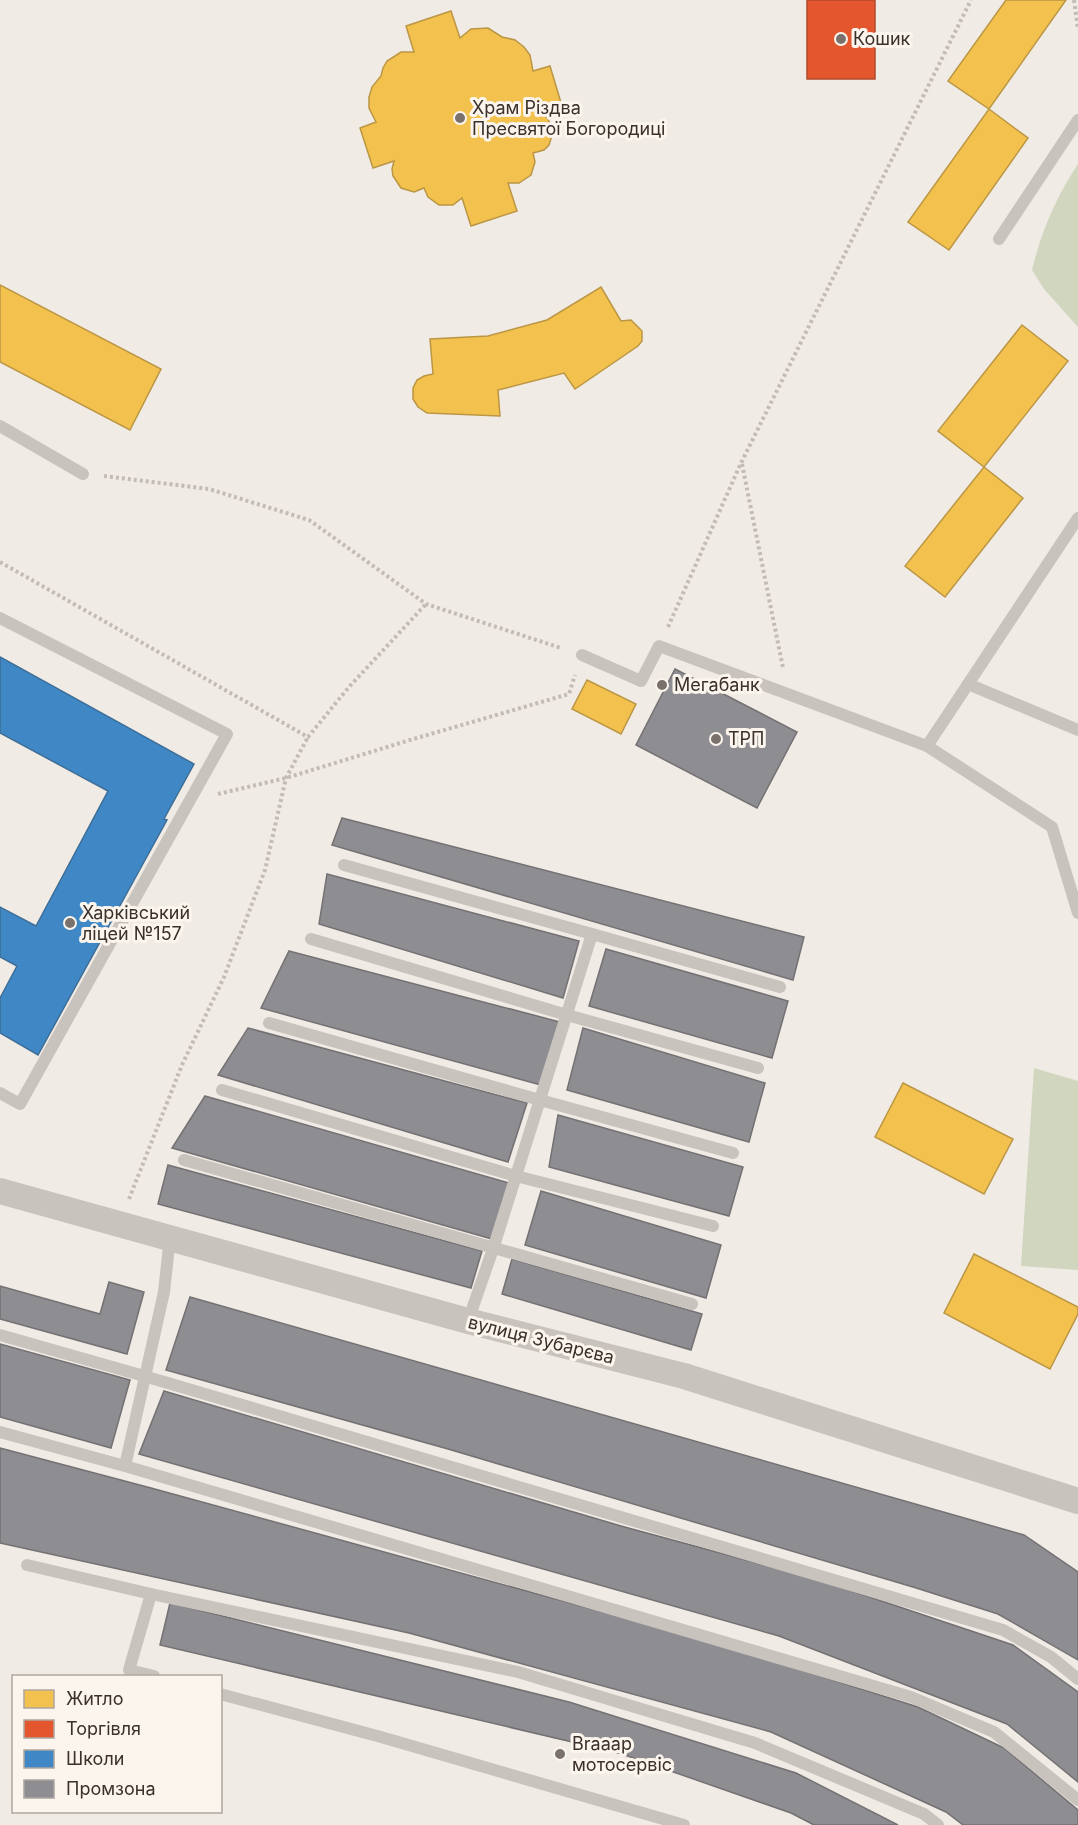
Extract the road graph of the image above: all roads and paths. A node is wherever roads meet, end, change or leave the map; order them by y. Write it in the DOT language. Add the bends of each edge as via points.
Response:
graph roads {
  1 [pos="970,0"];
  2 [pos="1074,0"];
  3 [pos="1078,29"];
  4 [pos="1078,120"];
  5 [pos="999,239"];
  6 [pos="0,426"];
  7 [pos="741,463"];
  8 [pos="83,474"];
  9 [pos="1078,518"];
  10 [pos="0,562"];
  11 [pos="426,604"];
  12 [pos="0,618"];
  13 [pos="659,646"];
  14 [pos="582,655"];
  15 [pos="968,684"];
  16 [pos="789,694"];
  17 [pos="1078,730"];
  18 [pos="308,737"];
  19 [pos="927,746"];
  20 [pos="286,778"];
  21 [pos="189,800"];
  22 [pos="344,865"];
  23 [pos="1078,913"];
  24 [pos="592,934"];
  25 [pos="311,939"];
  26 [pos="780,987"];
  27 [pos="567,1015"];
  28 [pos="269,1023"];
  29 [pos="758,1068"];
  30 [pos="222,1090"];
  31 [pos="0,1093"];
  32 [pos="540,1100"];
  33 [pos="733,1153"];
  34 [pos="184,1160"];
  35 [pos="516,1176"];
  36 [pos="0,1191"];
  37 [pos="119,1223"];
  38 [pos="713,1227"];
  39 [pos="170,1237"];
  40 [pos="493,1249"];
  41 [pos="692,1304"];
  42 [pos="468,1321"];
  43 [pos="0,1335"];
  44 [pos="144,1376"];
  45 [pos="0,1432"];
  46 [pos="125,1466"];
  47 [pos="1078,1501"];
  48 [pos="27,1565"];
  49 [pos="151,1594"];
  50 [pos="147,1675"];
  51 [pos="1078,1678"];
  52 [pos="222,1695"];
  53 [pos="1078,1800"];
  54 [pos="684,1825"];
  55 [pos="938,1825"];
  1 -- 7 [label="path"];
  2 -- 3 [label="path"];
  4 -- 5 [label="lane"];
  6 -- 8 [label="lane"];
  7 -- 13 [label="path"];
  7 -- 16 [label="path"];
  8 -- 11 [label="path" via="209,489 309,520"];
  9 -- 15 [label="lane"];
  10 -- 18 [label="path"];
  11 -- 14 [label="path"];
  11 -- 18 [label="path"];
  12 -- 21 [label="lane" via="227,734"];
  13 -- 14 [label="lane" via="640,681"];
  13 -- 16 [label="lane"];
  14 -- 20 [label="path" via="569,694"];
  15 -- 17 [label="lane"];
  15 -- 19 [label="lane"];
  16 -- 19 [label="lane"];
  18 -- 20 [label="path"];
  19 -- 23 [label="lane" via="1053,827"];
  20 -- 21 [label="path"];
  20 -- 37 [label="path" via="261,880"];
  21 -- 31 [label="lane" via="20,1104"];
  22 -- 24 [label="lane"];
  24 -- 26 [label="lane"];
  24 -- 27 [label="lane"];
  25 -- 27 [label="lane"];
  27 -- 29 [label="lane"];
  27 -- 32 [label="lane"];
  28 -- 32 [label="lane"];
  30 -- 35 [label="lane"];
  32 -- 33 [label="lane"];
  32 -- 35 [label="lane"];
  34 -- 40 [label="lane"];
  35 -- 38 [label="lane"];
  35 -- 40 [label="lane"];
  36 -- 37 [label="street, вулиця Зубарєва"];
  37 -- 39 [label="street, вулиця Зубарєва"];
  39 -- 42 [label="street, вулиця Зубарєва"];
  39 -- 44 [label="lane" via="164,1292"];
  40 -- 41 [label="lane"];
  40 -- 42 [label="lane"];
  42 -- 47 [label="street, вулиця Зубарєва" via="684,1376"];
  43 -- 44 [label="lane"];
  44 -- 46 [label="lane"];
  44 -- 51 [label="lane" via="1003,1630 1051,1656"];
  45 -- 46 [label="lane"];
  46 -- 53 [label="lane" via="911,1697 994,1732"];
  48 -- 49 [label="lane"];
  49 -- 50 [label="lane" via="129,1670"];
  49 -- 55 [label="lane" via="552,1682 755,1743 924,1814"];
  52 -- 54 [label="lane"];
}
